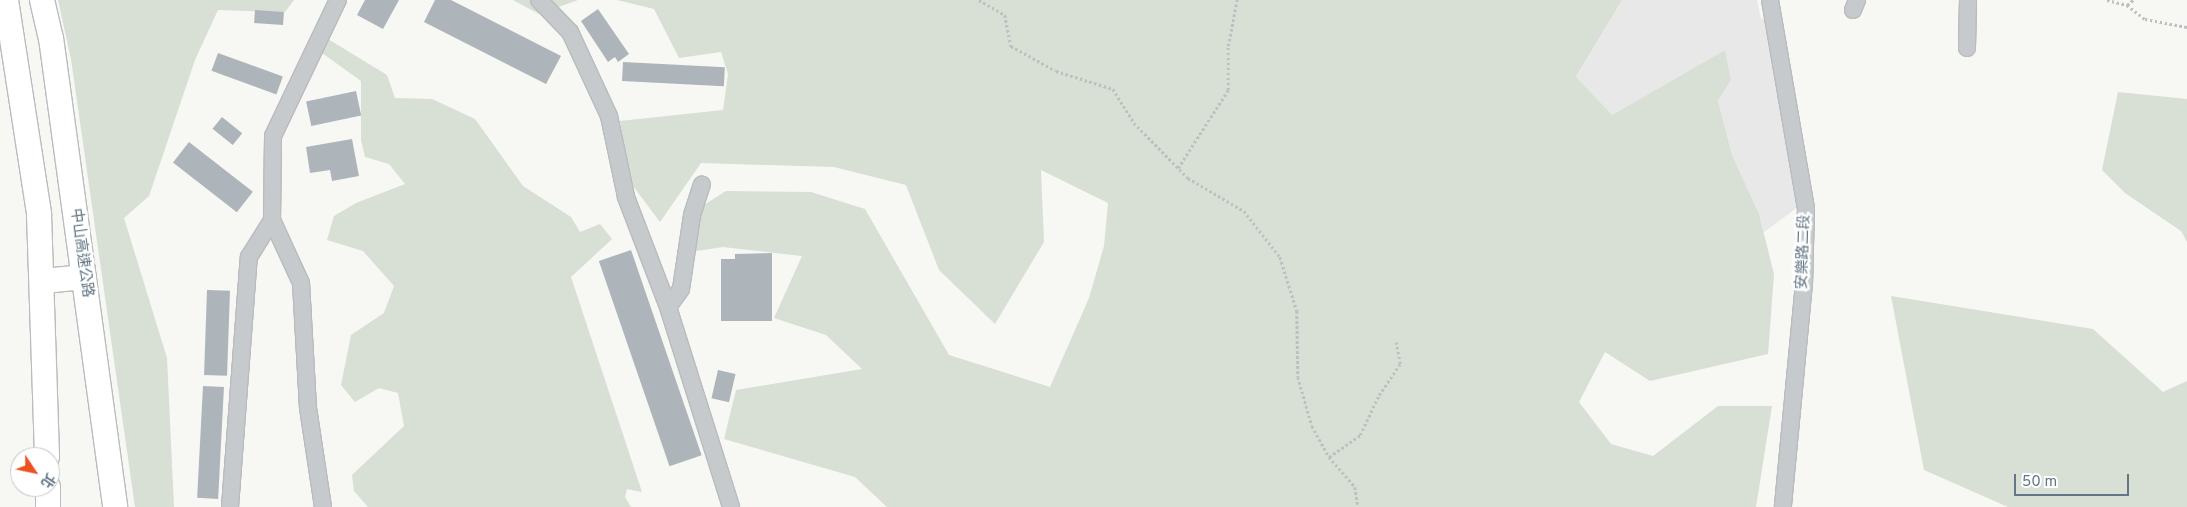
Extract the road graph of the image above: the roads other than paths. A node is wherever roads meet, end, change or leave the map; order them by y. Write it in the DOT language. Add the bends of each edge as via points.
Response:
graph roads {
  1 [pos="6,0"];
  2 [pos="42,0"];
  3 [pos="338,0"];
  4 [pos="540,0"];
  5 [pos="1770,0"];
  6 [pos="1968,0"];
  7 [pos="0,39"];
  8 [pos="1967,48"];
  9 [pos="26,136"];
  10 [pos="702,185"];
  11 [pos="272,220"];
  12 [pos="84,277"];
  13 [pos="44,281"];
  14 [pos="668,307"];
  15 [pos="47,447"];
  16 [pos="114,507"];
  17 [pos="230,507"];
  18 [pos="323,507"];
  19 [pos="731,507"];
  20 [pos="1784,507"];
  1 -- 9 [label="highway"];
  2 -- 12 [label="highway, 中山高速公路"];
  3 -- 11 [label="street" via="273,136"];
  4 -- 14 [label="street" via="570,32 606,108 626,198"];
  5 -- 20 [label="street, 安樂路二段" via="1806,208 1804,283"];
  6 -- 8 [label="street"];
  7 -- 9 [label="highway"];
  9 -- 13 [label="highway"];
  10 -- 14 [label="street" via="692,215 681,289"];
  11 -- 17 [label="street" via="248,257"];
  11 -- 18 [label="street" via="301,283 308,408"];
  12 -- 13 [label="highway"];
  12 -- 16 [label="highway, 中山高速公路"];
  13 -- 15 [label="highway"];
  14 -- 19 [label="street"];
}
